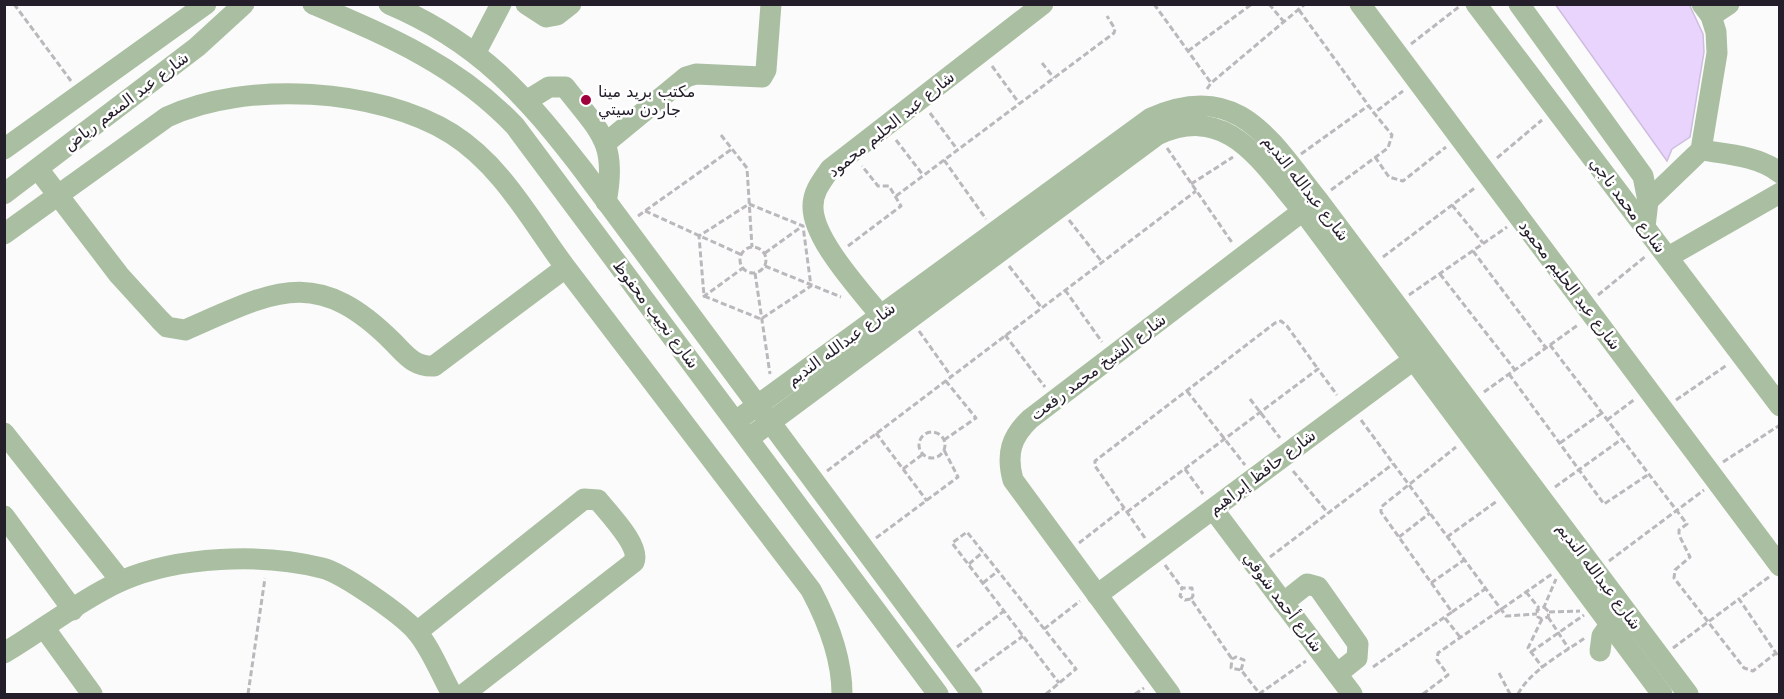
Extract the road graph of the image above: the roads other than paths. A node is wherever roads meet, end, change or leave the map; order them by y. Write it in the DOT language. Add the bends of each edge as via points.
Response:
graph roads {
  1 [pos="206,4"];
  2 [pos="244,4"];
  3 [pos="313,4"];
  4 [pos="389,4"];
  5 [pos="501,4"];
  6 [pos="526,4"];
  7 [pos="571,4"];
  8 [pos="771,4"];
  9 [pos="1043,4"];
  10 [pos="1360,4"];
  11 [pos="1476,4"];
  12 [pos="1519,4"];
  13 [pos="1729,4"];
  14 [pos="1706,10"];
  15 [pos="1017,12"];
  16 [pos="476,52"];
  17 [pos="528,100"];
  18 [pos="607,142"];
  19 [pos="4,149"];
  20 [pos="1701,150"];
  21 [pos="38,169"];
  22 [pos="1779,173"];
  23 [pos="1779,193"];
  24 [pos="4,194"];
  25 [pos="58,194"];
  26 [pos="1648,201"];
  27 [pos="606,202"];
  28 [pos="1310,205"];
  29 [pos="1645,227"];
  30 [pos="4,234"];
  31 [pos="997,242"];
  32 [pos="1663,251"];
  33 [pos="565,268"];
  34 [pos="894,321"];
  35 [pos="1420,355"];
  36 [pos="1779,406"];
  37 [pos="766,407"];
  38 [pos="736,421"];
  39 [pos="4,433"];
  40 [pos="749,438"];
  41 [pos="1213,509"];
  42 [pos="4,516"];
  43 [pos="1775,571"];
  44 [pos="121,581"];
  45 [pos="1095,593"];
  46 [pos="1283,603"];
  47 [pos="74,610"];
  48 [pos="1609,623"];
  49 [pos="45,629"];
  50 [pos="417,632"];
  51 [pos="1600,651"];
  52 [pos="4,653"];
  53 [pos="1345,684"];
  54 [pos="967,688"];
  55 [pos="92,694"];
  56 [pos="452,694"];
  57 [pos="464,694"];
  58 [pos="842,694"];
  59 [pos="938,694"];
  60 [pos="1170,694"];
  61 [pos="1662,694"];
  62 [pos="1688,694"];
  1 -- 19 [label="street, شارع عبد المنعم رياض"];
  2 -- 21 [label="street, شارع عبد المنعم رياض" via="197,47"];
  3 -- 38 [label="street, شارع نجيب محفوظ" via="434,60 490,100 515,126"];
  4 -- 16 [label="street, شارع نجيب محفوظ"];
  5 -- 16 [label="street"];
  6 -- 7 [label="street" via="546,17"];
  8 -- 18 [label="street" via="766,70 762,77 686,77"];
  9 -- 15 [label="street, شارع عبد الحليم محمود"];
  10 -- 43 [label="street, شارع عبد الحليم محمود" via="1713,476"];
  11 -- 29 [label="street, شارع محمد ناجي"];
  12 -- 26 [label="street" via="1643,176"];
  13 -- 14 [label="street"];
  14 -- 20 [label="street" via="1716,32 1717,53"];
  15 -- 34 [label="street, شارع عبد الحليم محمود" via="982,52 830,169 816,189 809,221"];
  16 -- 17 [label="street, شارع نجيب محفوظ"];
  17 -- 18 [label="street" via="549,87 565,87"];
  17 -- 27 [label="street, شارع نجيب محفوظ"];
  18 -- 27 [label="street" via="610,168"];
  20 -- 22 [label="street" via="1741,157"];
  20 -- 26 [label="street"];
  21 -- 24 [label="street, شارع عبد المنعم رياض"];
  21 -- 25 [label="street"];
  23 -- 32 [label="street"];
  25 -- 30 [label="street"];
  25 -- 33 [label="street" via="167,117 192,105 237,98 318,94 377,105 429,121 472,148 520,201"];
  25 -- 33 [label="street" via="119,274 167,327 185,330 267,295 326,295 368,317 415,364 424,367 434,366"];
  26 -- 29 [label="street"];
  27 -- 37 [label="street, شارع نجيب محفوظ" via="685,309"];
  28 -- 31 [label="street, شارع عبدالله النديم" via="1248,147 1219,128 1199,123 1177,126 1157,135 1059,207"];
  28 -- 31 [label="street, شارع عبدالله النديم" via="1288,163 1267,136 1225,108 1200,104 1173,108 1151,118"];
  28 -- 35 [label="street, شارع عبدالله النديم"];
  28 -- 35 [label="street, شارع عبدالله النديم" via="1368,268 1395,305"];
  28 -- 45 [label="street, شارع الشيخ محمد رفعت" via="1018,430 1010,446 1008,463 1013,480"];
  29 -- 32 [label="street, شارع محمد ناجي"];
  31 -- 34 [label="street, شارع عبدالله النديم"];
  32 -- 36 [label="street, شارع محمد ناجي"];
  33 -- 58 [label="street" via="811,590 826,618"];
  34 -- 37 [label="street, شارع عبدالله النديم"];
  34 -- 37 [label="street, شارع عبدالله النديم"];
  35 -- 41 [label="street, شارع حافظ إبراهيم"];
  35 -- 48 [label="street, شارع عبدالله النديم" via="1470,436"];
  35 -- 62 [label="street, شارع عبدالله النديم" via="1469,403"];
  37 -- 38 [label="street, شارع عبدالله النديم"];
  37 -- 40 [label="street, شارع عبدالله النديم"];
  37 -- 54 [label="street, شارع نجيب محفوظ" via="813,482"];
  38 -- 40 [label="street, شارع نجيب محفوظ"];
  39 -- 44 [label="street"];
  40 -- 59 [label="street, شارع نجيب محفوظ"];
  41 -- 45 [label="street, شارع حافظ إبراهيم"];
  41 -- 46 [label="street, شارع أحمد شوقي"];
  42 -- 47 [label="street"];
  44 -- 47 [label="street"];
  44 -- 50 [label="street" via="214,560 268,560 324,568 388,606"];
  45 -- 60 [label="street, شارع الشيخ محمد رفعت"];
  46 -- 53 [label="street, شارع أحمد شوقي"];
  46 -- 53 [label="street" via="1307,584 1318,587 1358,644 1357,658"];
  47 -- 49 [label="street"];
  48 -- 51 [label="street"];
  48 -- 61 [label="street, شارع عبدالله النديم"];
  49 -- 52 [label="street"];
  49 -- 55 [label="street"];
  50 -- 56 [label="street"];
  50 -- 57 [label="street" via="584,499 598,500 634,547 634,562"];
}
